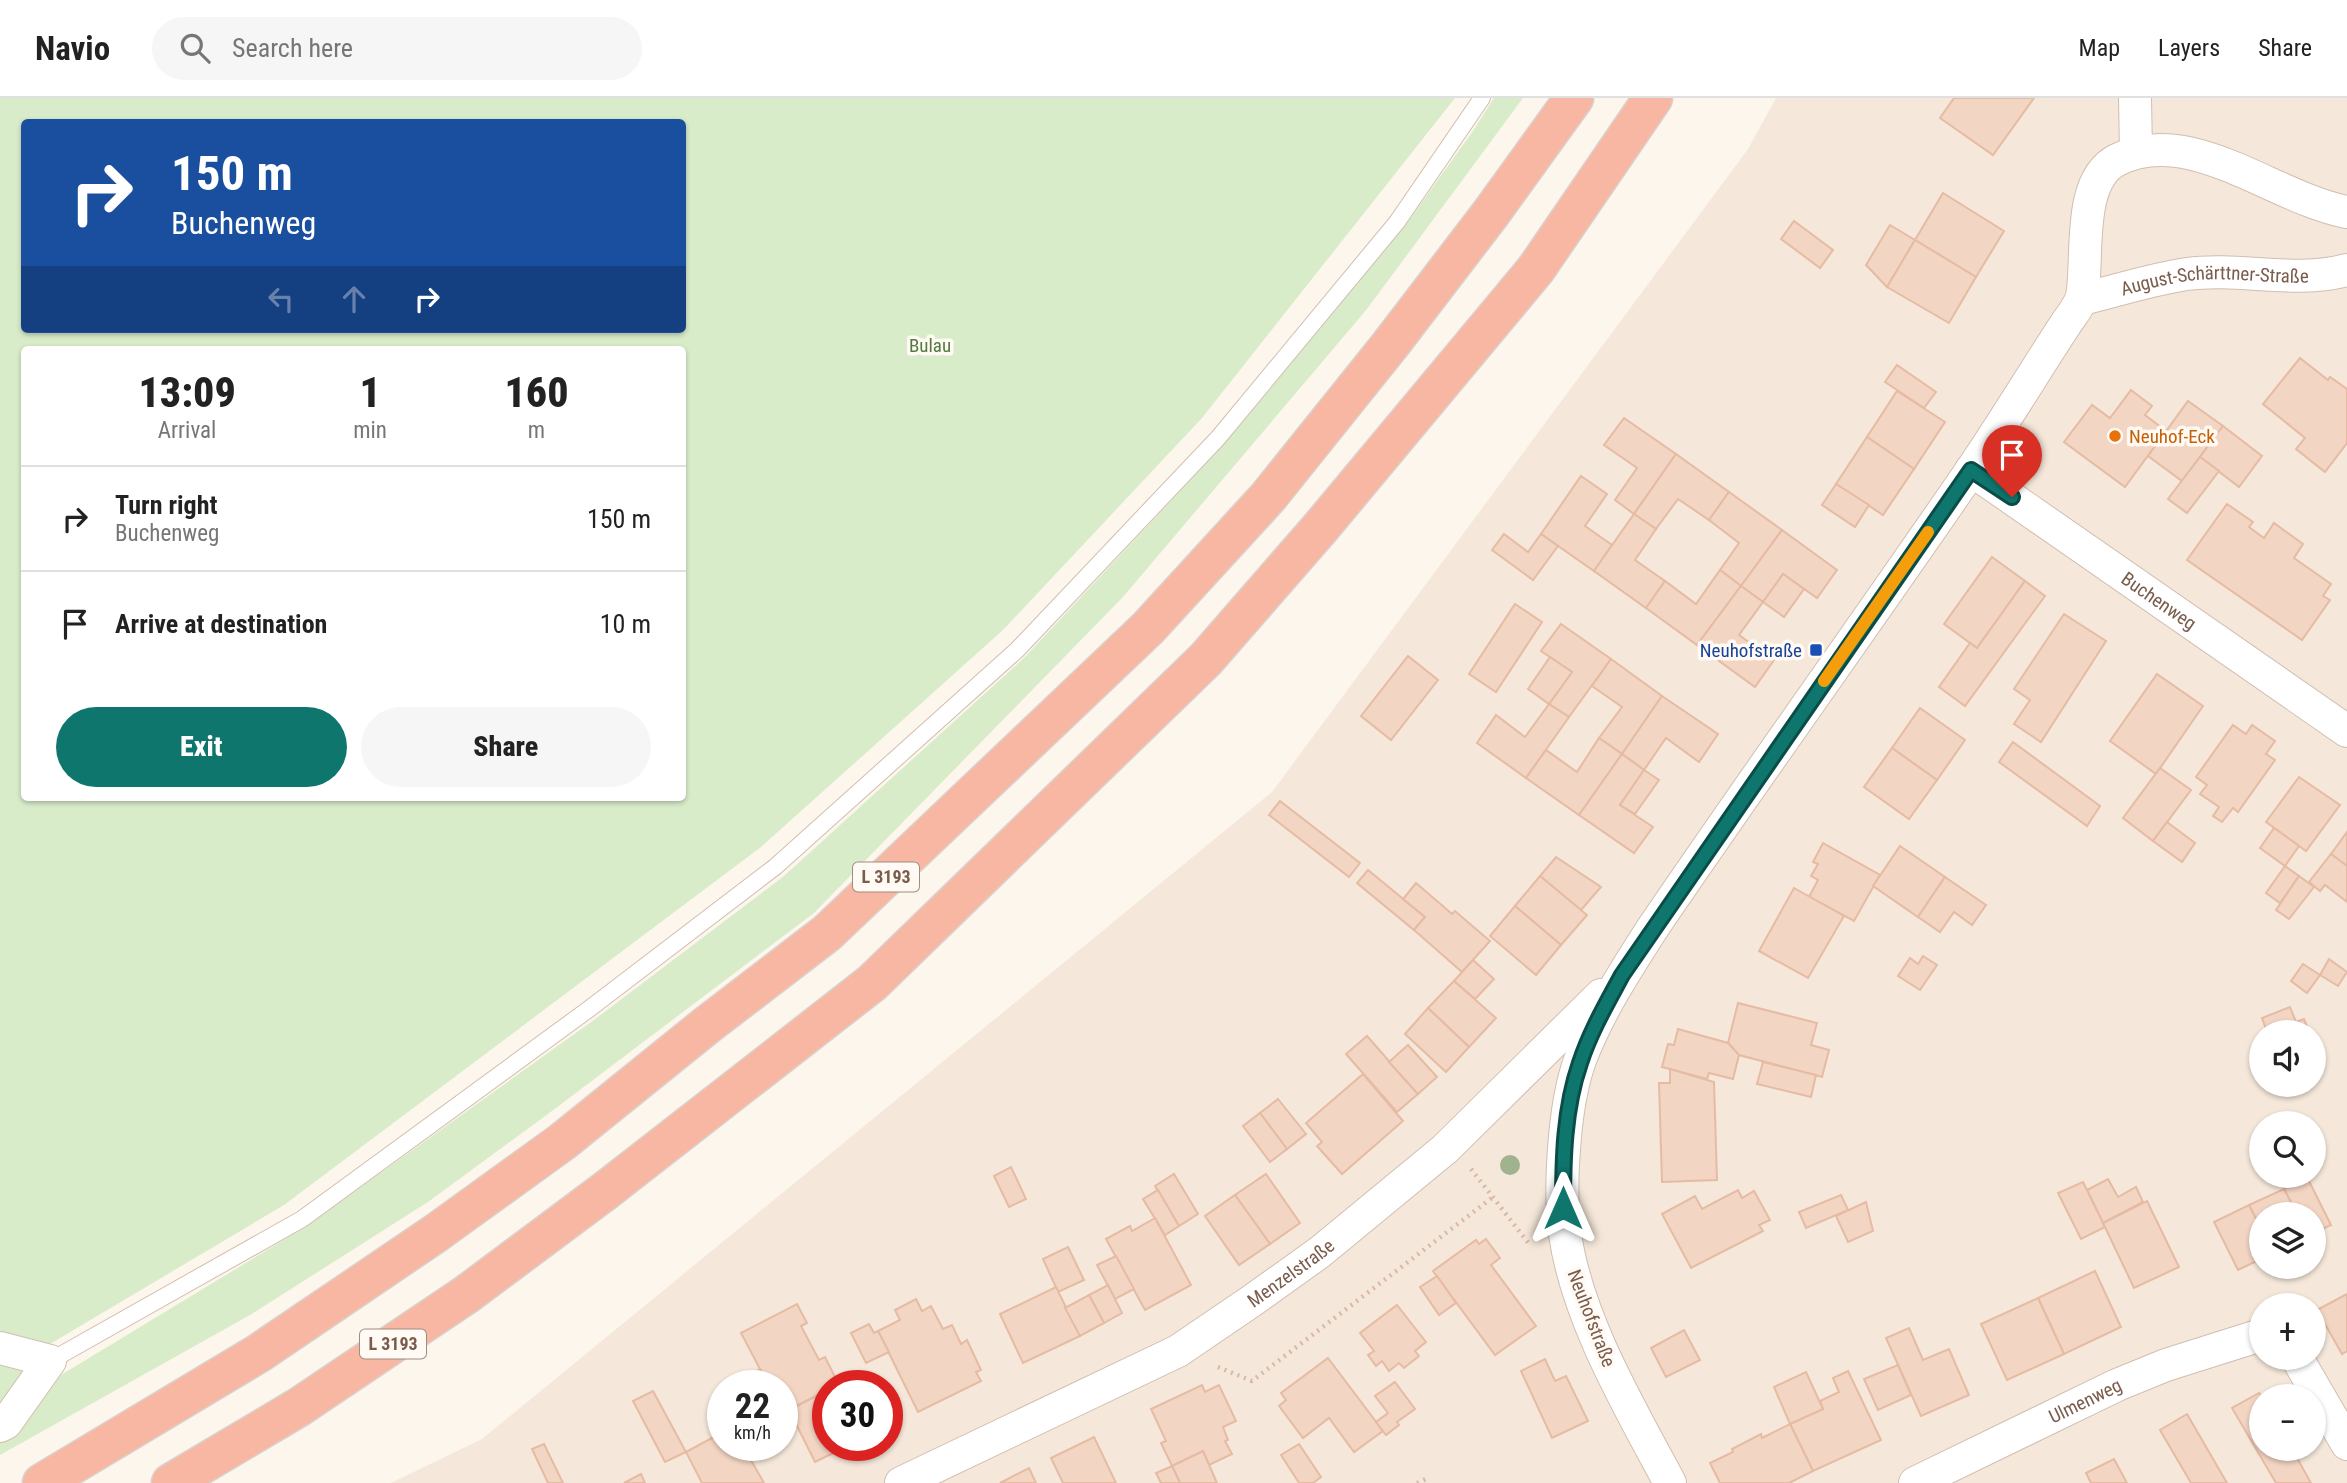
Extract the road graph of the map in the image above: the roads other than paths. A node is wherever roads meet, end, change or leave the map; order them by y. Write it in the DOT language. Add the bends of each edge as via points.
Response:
graph roads {
  1 [pos="1482,98"];
  2 [pos="1574,98"];
  3 [pos="1653,98"];
  4 [pos="2135,98"];
  5 [pos="2136,152"];
  6 [pos="2347,212"];
  7 [pos="2347,270"];
  8 [pos="2082,299"];
  9 [pos="1971,470"];
  10 [pos="2347,731"];
  11 [pos="1622,975"];
  12 [pos="2249,1339"];
  13 [pos="0,1348"];
  14 [pos="50,1361"];
  15 [pos="2304,1370"];
  16 [pos="0,1426"];
  17 [pos="2347,1443"];
  18 [pos="42,1483"];
  19 [pos="172,1483"];
  20 [pos="901,1483"];
  21 [pos="1670,1483"];
  22 [pos="1915,1483"];
  1 -- 14 [label="lane" via="1396,222 1218,438 1017,650 775,867 302,1219"];
  2 -- 18 [label="highway, L 3193" via="1475,235 1268,497 1148,628 827,933 562,1142 436,1233 259,1353"];
  3 -- 19 [label="highway, L 3193" via="1536,269 1206,659 872,983 467,1294 299,1407"];
  4 -- 5 [label="street"];
  5 -- 6 [label="street" via="2192,152 2288,193"];
  5 -- 8 [label="street, Neuhofstraße" via="2113,162 2093,191 2087,211"];
  7 -- 8 [label="street, August-Schärttner-Straße" via="2307,276 2187,274"];
  8 -- 9 [label="street, Neuhofstraße"];
  9 -- 10 [label="street, Buchenweg"];
  9 -- 11 [label="street, Neuhofstraße"];
  11 -- 20 [label="street, Menzelstraße" via="1452,1144 1320,1252 1178,1351"];
  11 -- 21 [label="street, Neuhofstraße" via="1580,1061 1563,1164 1565,1235 1587,1315"];
  12 -- 22 [label="street, Ulmenweg" via="2130,1380"];
  13 -- 14 [label="street"];
  14 -- 16 [label="street"];
  15 -- 17 [label="street"];
}
